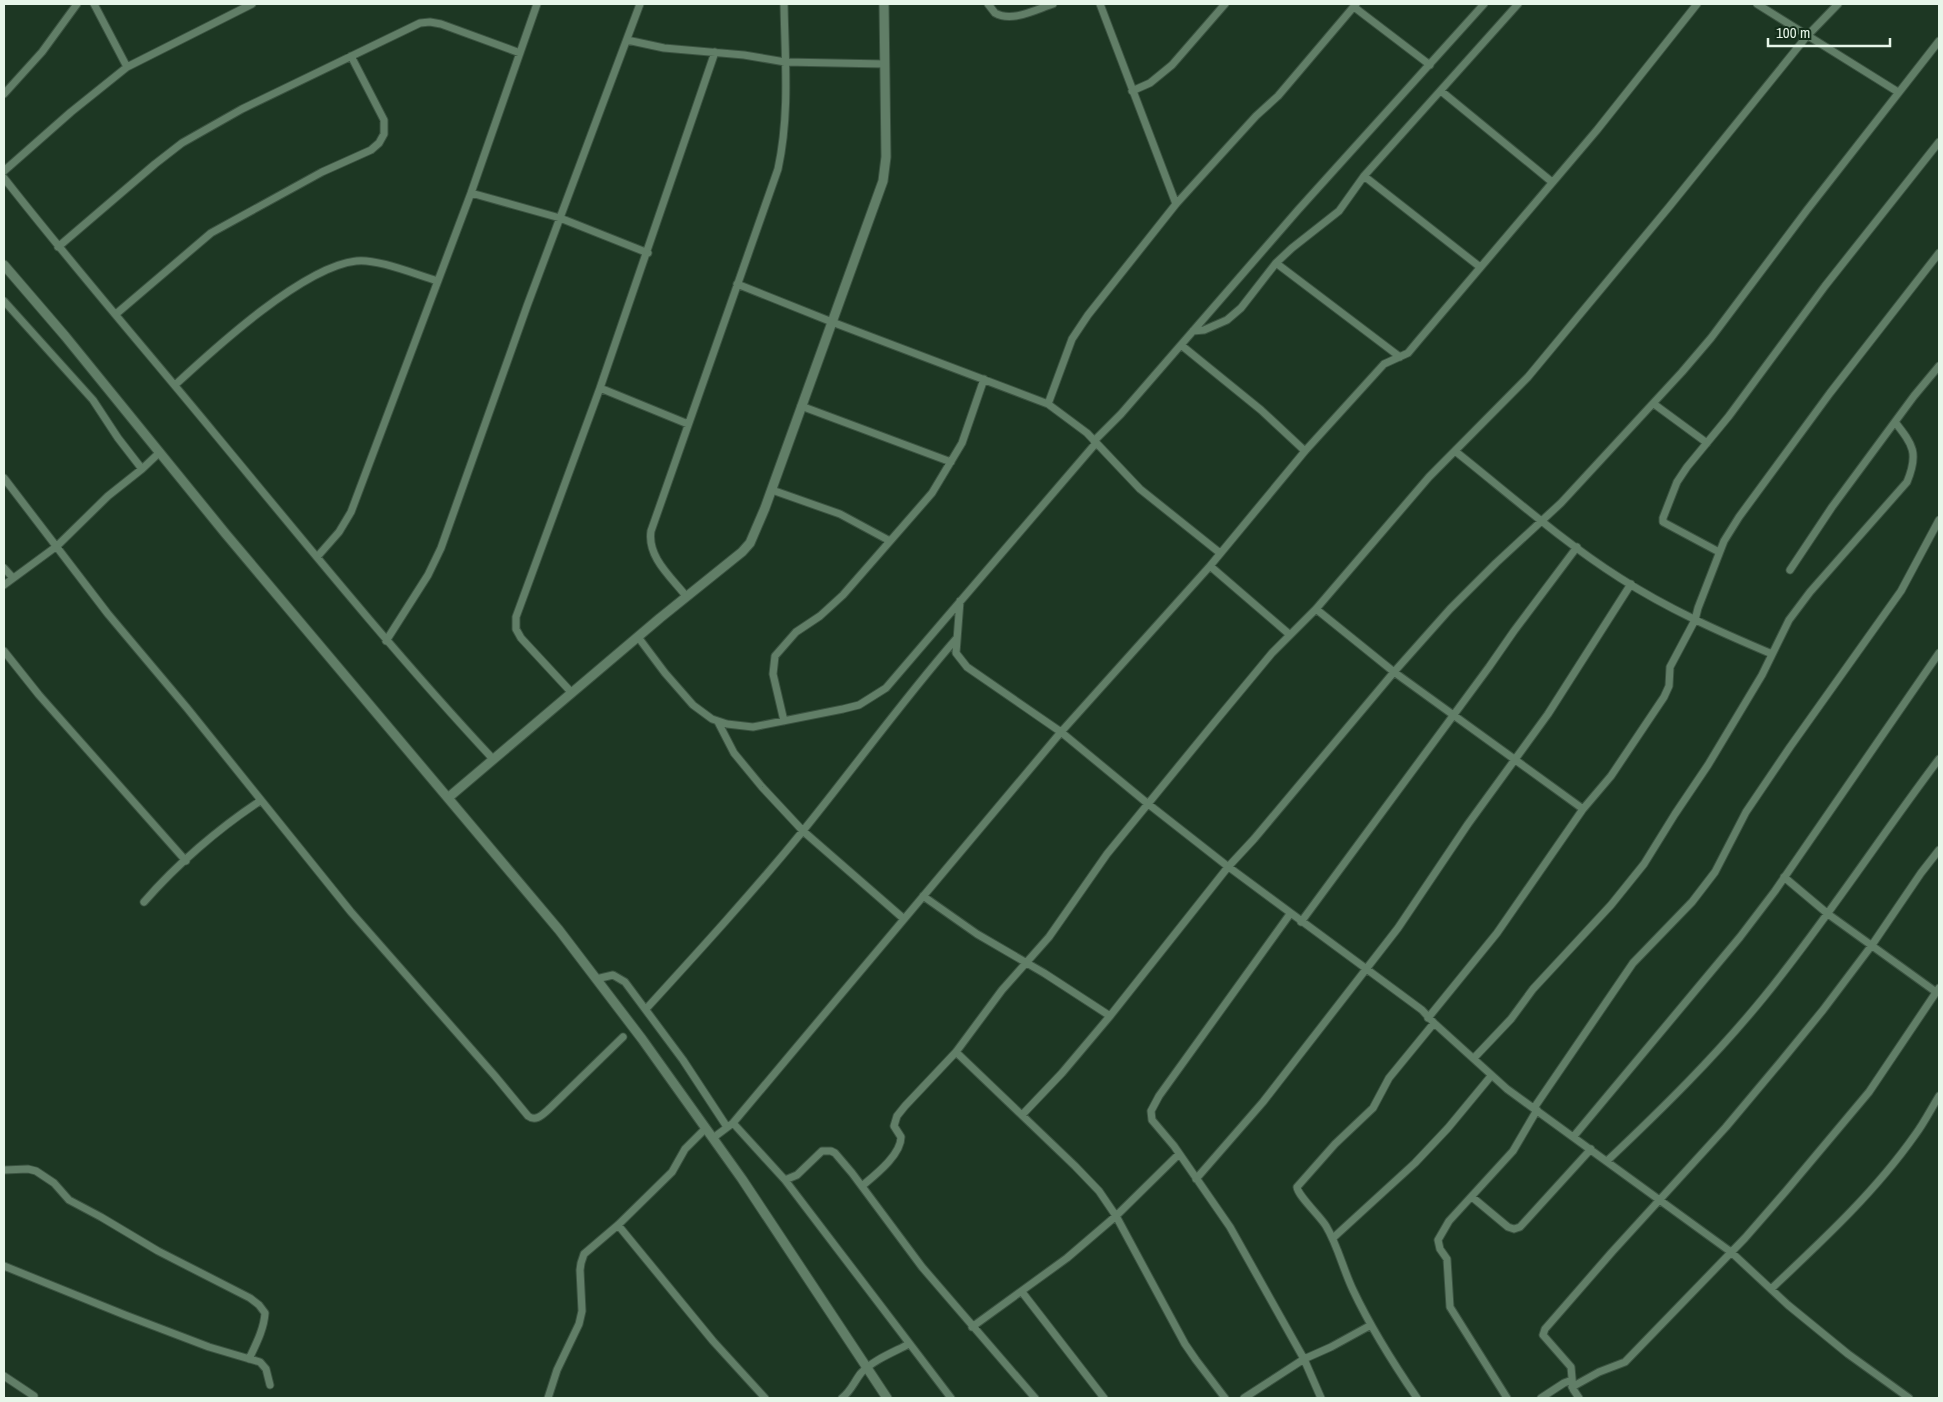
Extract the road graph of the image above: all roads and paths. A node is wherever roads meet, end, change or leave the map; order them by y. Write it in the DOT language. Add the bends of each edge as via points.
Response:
graph roads {
  1 [pos="78,4"];
  2 [pos="94,4"];
  3 [pos="252,4"];
  4 [pos="537,4"];
  5 [pos="640,4"];
  6 [pos="784,4"];
  7 [pos="884,4"];
  8 [pos="988,4"];
  9 [pos="1053,4"];
  10 [pos="1100,4"];
  11 [pos="1225,4"];
  12 [pos="1484,4"];
  13 [pos="1518,4"];
  14 [pos="1697,4"];
  15 [pos="1757,4"];
  16 [pos="1838,4"];
  17 [pos="1355,5"];
  18 [pos="1808,36"];
  19 [pos="627,40"];
  20 [pos="1939,41"];
  21 [pos="715,52"];
  22 [pos="520,53"];
  23 [pos="350,56"];
  24 [pos="786,62"];
  25 [pos="885,64"];
  26 [pos="1430,64"];
  27 [pos="127,67"];
  28 [pos="1132,91"];
  29 [pos="1441,92"];
  30 [pos="1898,92"];
  31 [pos="4,94"];
  32 [pos="1939,142"];
  33 [pos="4,171"];
  34 [pos="1364,176"];
  35 [pos="4,178"];
  36 [pos="1552,182"];
  37 [pos="471,193"];
  38 [pos="1176,204"];
  39 [pos="560,218"];
  40 [pos="58,247"];
  41 [pos="648,253"];
  42 [pos="1939,253"];
  43 [pos="1276,263"];
  44 [pos="4,265"];
  45 [pos="1480,267"];
  46 [pos="438,281"];
  47 [pos="737,284"];
  48 [pos="4,301"];
  49 [pos="116,314"];
  50 [pos="832,322"];
  51 [pos="1193,331"];
  52 [pos="1181,344"];
  53 [pos="1400,357"];
  54 [pos="1939,366"];
  55 [pos="984,379"];
  56 [pos="174,385"];
  57 [pos="600,388"];
  58 [pos="1048,404"];
  59 [pos="1654,404"];
  60 [pos="801,406"];
  61 [pos="1895,422"];
  62 [pos="688,424"];
  63 [pos="1095,442"];
  64 [pos="1708,443"];
  65 [pos="1305,451"];
  66 [pos="1455,451"];
  67 [pos="160,452"];
  68 [pos="951,462"];
  69 [pos="142,469"];
  70 [pos="4,478"];
  71 [pos="772,490"];
  72 [pos="1939,520"];
  73 [pos="1542,522"];
  74 [pos="890,541"];
  75 [pos="57,546"];
  76 [pos="1577,547"];
  77 [pos="1719,552"];
  78 [pos="1220,553"];
  79 [pos="316,557"];
  80 [pos="1210,566"];
  81 [pos="4,568"];
  82 [pos="1790,570"];
  83 [pos="12,578"];
  84 [pos="1631,584"];
  85 [pos="4,585"];
  86 [pos="686,596"];
  87 [pos="960,601"];
  88 [pos="1316,609"];
  89 [pos="1695,620"];
  90 [pos="1289,634"];
  91 [pos="638,637"];
  92 [pos="956,639"];
  93 [pos="386,641"];
  94 [pos="4,650"];
  95 [pos="1939,653"];
  96 [pos="1772,654"];
  97 [pos="1394,672"];
  98 [pos="572,693"];
  99 [pos="1453,716"];
  100 [pos="784,721"];
  101 [pos="718,722"];
  102 [pos="1061,732"];
  103 [pos="1939,759"];
  104 [pos="493,760"];
  105 [pos="1514,760"];
  106 [pos="449,798"];
  107 [pos="260,801"];
  108 [pos="1147,803"];
  109 [pos="1583,809"];
  110 [pos="803,831"];
  111 [pos="1939,850"];
  112 [pos="186,861"];
  113 [pos="1228,867"];
  114 [pos="1784,877"];
  115 [pos="923,896"];
  116 [pos="144,902"];
  117 [pos="1290,914"];
  118 [pos="1828,914"];
  119 [pos="904,919"];
  120 [pos="1301,922"];
  121 [pos="1872,945"];
  122 [pos="1026,963"];
  123 [pos="1367,969"];
  124 [pos="596,979"];
  125 [pos="1938,990"];
  126 [pos="646,1009"];
  127 [pos="1110,1016"];
  128 [pos="1431,1021"];
  129 [pos="623,1037"];
  130 [pos="956,1052"];
  131 [pos="1474,1058"];
  132 [pos="1491,1076"];
  133 [pos="1939,1096"];
  134 [pos="1536,1109"];
  135 [pos="1022,1115"];
  136 [pos="730,1125"];
  137 [pos="706,1128"];
  138 [pos="1574,1136"];
  139 [pos="713,1138"];
  140 [pos="1591,1149"];
  141 [pos="1179,1154"];
  142 [pos="1608,1161"];
  143 [pos="4,1170"];
  144 [pos="1196,1179"];
  145 [pos="785,1180"];
  146 [pos="862,1186"];
  147 [pos="1472,1197"];
  148 [pos="1658,1200"];
  149 [pos="1116,1216"];
  150 [pos="618,1225"];
  151 [pos="1333,1238"];
  152 [pos="1731,1252"];
  153 [pos="4,1266"];
  154 [pos="1771,1289"];
  155 [pos="1022,1292"];
  156 [pos="1371,1325"];
  157 [pos="972,1327"];
  158 [pos="909,1344"];
  159 [pos="249,1359"];
  160 [pos="1304,1359"];
  161 [pos="867,1368"];
  162 [pos="4,1376"];
  163 [pos="1572,1383"];
  164 [pos="270,1385"];
  165 [pos="34,1396"];
  166 [pos="548,1398"];
  167 [pos="765,1398"];
  168 [pos="842,1398"];
  169 [pos="887,1398"];
  170 [pos="950,1398"];
  171 [pos="1035,1398"];
  172 [pos="1104,1398"];
  173 [pos="1225,1398"];
  174 [pos="1244,1398"];
  175 [pos="1321,1398"];
  176 [pos="1418,1398"];
  177 [pos="1507,1398"];
  178 [pos="1541,1398"];
  179 [pos="1579,1398"];
  180 [pos="1909,1398"];
  1 -- 31 [label="street" via="42,52"];
  2 -- 27 [label="street"];
  3 -- 27 [label="street"];
  4 -- 22 [label="street"];
  5 -- 19 [label="street"];
  6 -- 24 [label="street"];
  7 -- 25 [label="street"];
  8 -- 9 [label="street" via="995,14 1007,16"];
  10 -- 28 [label="street"];
  11 -- 28 [label="street" via="1172,65 1150,83"];
  12 -- 26 [label="street"];
  13 -- 29 [label="street"];
  14 -- 36 [label="street"];
  15 -- 18 [label="street"];
  16 -- 18 [label="street"];
  17 -- 26 [label="street"];
  17 -- 38 [label="street" via="1278,96"];
  18 -- 30 [label="street"];
  18 -- 66 [label="street" via="1528,377"];
  19 -- 21 [label="street" via="664,48"];
  19 -- 39 [label="street"];
  20 -- 30 [label="street"];
  21 -- 24 [label="street"];
  21 -- 41 [label="street"];
  22 -- 23 [label="street" via="430,22 420,23"];
  22 -- 37 [label="street"];
  23 -- 40 [label="street" via="242,109 182,143"];
  23 -- 49 [label="street" via="384,120 385,130 380,142 371,150 322,172 211,233"];
  24 -- 25 [label="street"];
  24 -- 47 [label="street" via="785,129 778,168"];
  25 -- 50 [label="street" via="886,157 883,181"];
  26 -- 51 [label="street"];
  27 -- 33 [label="street"];
  28 -- 38 [label="street"];
  29 -- 34 [label="street"];
  29 -- 36 [label="street"];
  30 -- 59 [label="street" via="1711,338"];
  32 -- 64 [label="street" via="1825,286"];
  34 -- 43 [label="street" via="1339,211"];
  34 -- 45 [label="street"];
  35 -- 40 [label="street"];
  36 -- 45 [label="street"];
  37 -- 39 [label="street"];
  37 -- 46 [label="street"];
  38 -- 58 [label="street" via="1079,328"];
  39 -- 41 [label="street"];
  39 -- 93 [label="street" via="438,555"];
  40 -- 49 [label="street"];
  41 -- 57 [label="street"];
  42 -- 77 [label="street" via="1755,494"];
  43 -- 51 [label="street" via="1241,308 1227,320 1214,327"];
  43 -- 53 [label="street"];
  44 -- 67 [label="street"];
  45 -- 53 [label="street" via="1408,353"];
  46 -- 56 [label="street" via="366,260 344,263 321,272 254,318"];
  46 -- 79 [label="street" via="350,512 339,532"];
  47 -- 50 [label="street"];
  47 -- 62 [label="street"];
  48 -- 69 [label="street" via="93,400"];
  49 -- 56 [label="street"];
  50 -- 55 [label="street"];
  50 -- 60 [label="street"];
  51 -- 52 [label="street"];
  52 -- 63 [label="street"];
  52 -- 65 [label="street"];
  53 -- 65 [label="street" via="1384,364"];
  54 -- 61 [label="street"];
  55 -- 58 [label="street"];
  55 -- 68 [label="street" via="962,443"];
  56 -- 79 [label="street"];
  57 -- 62 [label="street"];
  57 -- 98 [label="street" via="515,625 521,638"];
  58 -- 63 [label="street"];
  59 -- 64 [label="street"];
  59 -- 73 [label="street"];
  60 -- 68 [label="street"];
  60 -- 71 [label="street"];
  61 -- 82 [label="street"];
  61 -- 96 [label="street" via="1913,447 1914,465 1907,482 1810,592"];
  62 -- 86 [label="street" via="651,531 650,543 657,559"];
  63 -- 78 [label="street" via="1140,489"];
  63 -- 87 [label="street"];
  64 -- 77 [label="street" via="1687,466 1662,520 1664,524"];
  65 -- 78 [label="street"];
  66 -- 73 [label="street"];
  66 -- 88 [label="street"];
  67 -- 69 [label="street"];
  67 -- 106 [label="street"];
  68 -- 74 [label="street" via="932,493"];
  69 -- 75 [label="street" via="108,496"];
  70 -- 75 [label="street"];
  71 -- 74 [label="street" via="847,517"];
  71 -- 86 [label="street" via="750,543 724,568"];
  72 -- 134 [label="street" via="1901,591 1746,812 1716,872 1633,963"];
  73 -- 76 [label="street"];
  73 -- 97 [label="street" via="1463,596"];
  74 -- 100 [label="street" via="843,595 796,632 775,656 773,674"];
  75 -- 83 [label="street"];
  75 -- 107 [label="street"];
  76 -- 84 [label="street"];
  76 -- 99 [label="street"];
  77 -- 89 [label="street"];
  78 -- 80 [label="street"];
  79 -- 93 [label="street"];
  80 -- 90 [label="street"];
  80 -- 102 [label="street"];
  81 -- 83 [label="street"];
  83 -- 85 [label="street"];
  84 -- 89 [label="street"];
  84 -- 105 [label="street" via="1548,714"];
  86 -- 91 [label="street"];
  87 -- 92 [label="street"];
  87 -- 100 [label="street" via="886,688 874,697 859,705"];
  88 -- 90 [label="street"];
  88 -- 97 [label="street"];
  89 -- 96 [label="street"];
  89 -- 109 [label="street" via="1670,667 1669,686 1664,697 1611,776"];
  90 -- 108 [label="street"];
  91 -- 98 [label="street"];
  91 -- 101 [label="street" via="693,705"];
  92 -- 102 [label="street" via="958,659 967,667"];
  92 -- 110 [label="street" via="903,701"];
  93 -- 104 [label="street"];
  94 -- 112 [label="street" via="39,695"];
  95 -- 114 [label="street"];
  96 -- 131 [label="street" via="1708,766 1644,864 1611,906 1533,988 1511,1019"];
  97 -- 99 [label="street"];
  97 -- 113 [label="street"];
  98 -- 104 [label="street"];
  99 -- 105 [label="street"];
  99 -- 120 [label="street"];
  100 -- 101 [label="street" via="753,727"];
  101 -- 110 [label="street" via="734,753"];
  102 -- 108 [label="street"];
  102 -- 115 [label="street"];
  103 -- 118 [label="street"];
  104 -- 106 [label="street"];
  105 -- 109 [label="street"];
  105 -- 123 [label="street"];
  106 -- 124 [label="street"];
  107 -- 112 [label="street" via="236,816"];
  107 -- 129 [label="street" via="351,912 530,1118 537,1118 549,1109"];
  108 -- 113 [label="street"];
  108 -- 122 [label="street" via="1049,937"];
  109 -- 128 [label="street"];
  110 -- 119 [label="street"];
  110 -- 126 [label="street" via="727,921"];
  111 -- 121 [label="street"];
  112 -- 116 [label="street"];
  113 -- 117 [label="street"];
  113 -- 127 [label="street"];
  114 -- 118 [label="street"];
  114 -- 138 [label="street" via="1740,937"];
  115 -- 119 [label="street"];
  115 -- 122 [label="street"];
  117 -- 120 [label="street"];
  117 -- 141 [label="street" via="1152,1108 1152,1120"];
  118 -- 121 [label="street"];
  118 -- 142 [label="street" via="1714,1057"];
  119 -- 136 [label="street"];
  120 -- 123 [label="street"];
  121 -- 125 [label="street"];
  121 -- 148 [label="street" via="1726,1127"];
  122 -- 127 [label="street"];
  122 -- 130 [label="street"];
  123 -- 128 [label="street" via="1422,1010"];
  123 -- 144 [label="street" via="1263,1102"];
  124 -- 126 [label="street" via="613,975 621,978"];
  124 -- 137 [label="street"];
  125 -- 152 [label="street" via="1869,1092"];
  126 -- 136 [label="street"];
  127 -- 135 [label="street"];
  128 -- 131 [label="street"];
  128 -- 151 [label="street" via="1389,1078 1373,1108 1299,1184 1299,1193"];
  130 -- 135 [label="street"];
  130 -- 146 [label="street" via="897,1116 894,1126 901,1137 900,1146"];
  131 -- 132 [label="street"];
  132 -- 134 [label="street"];
  132 -- 151 [label="street" via="1415,1163"];
  133 -- 154 [label="street" via="1916,1135 1882,1177"];
  134 -- 138 [label="street"];
  134 -- 147 [label="street" via="1513,1151"];
  135 -- 149 [label="street" via="1092,1183"];
  136 -- 139 [label="street"];
  136 -- 145 [label="street"];
  137 -- 139 [label="street"];
  137 -- 150 [label="street" via="685,1150 672,1172"];
  138 -- 140 [label="street"];
  139 -- 161 [label="street"];
  140 -- 142 [label="street"];
  140 -- 147 [label="street" via="1520,1227 1508,1227"];
  141 -- 144 [label="street"];
  141 -- 149 [label="street"];
  142 -- 148 [label="street"];
  143 -- 159 [label="street" via="36,1171 54,1183 69,1200 250,1298 264,1310 265,1318"];
  144 -- 160 [label="street" via="1230,1227"];
  145 -- 146 [label="street" via="797,1175 817,1154 826,1150 840,1158"];
  145 -- 158 [label="street"];
  146 -- 157 [label="street" via="922,1267"];
  147 -- 177 [label="street" via="1449,1221 1438,1237 1438,1243 1447,1259 1450,1308"];
  148 -- 152 [label="street"];
  148 -- 163 [label="street" via="1543,1333 1571,1367"];
  149 -- 155 [label="street"];
  149 -- 173 [label="street" via="1185,1344"];
  150 -- 166 [label="street" via="582,1257 579,1324 557,1370"];
  150 -- 167 [label="street" via="713,1341"];
  151 -- 156 [label="street"];
  152 -- 154 [label="street"];
  152 -- 163 [label="street" via="1625,1362"];
  153 -- 159 [label="street" via="125,1316"];
  154 -- 180 [label="street" via="1848,1354"];
  155 -- 157 [label="street"];
  155 -- 172 [label="street"];
  156 -- 160 [label="street"];
  156 -- 176 [label="street"];
  157 -- 171 [label="street"];
  158 -- 161 [label="street"];
  158 -- 170 [label="street"];
  159 -- 164 [label="street" via="260,1362 266,1369"];
  160 -- 174 [label="street"];
  160 -- 175 [label="street"];
  161 -- 168 [label="street"];
  161 -- 169 [label="street"];
  162 -- 165 [label="street"];
  163 -- 178 [label="street" via="1564,1383"];
  163 -- 179 [label="street"];
}
